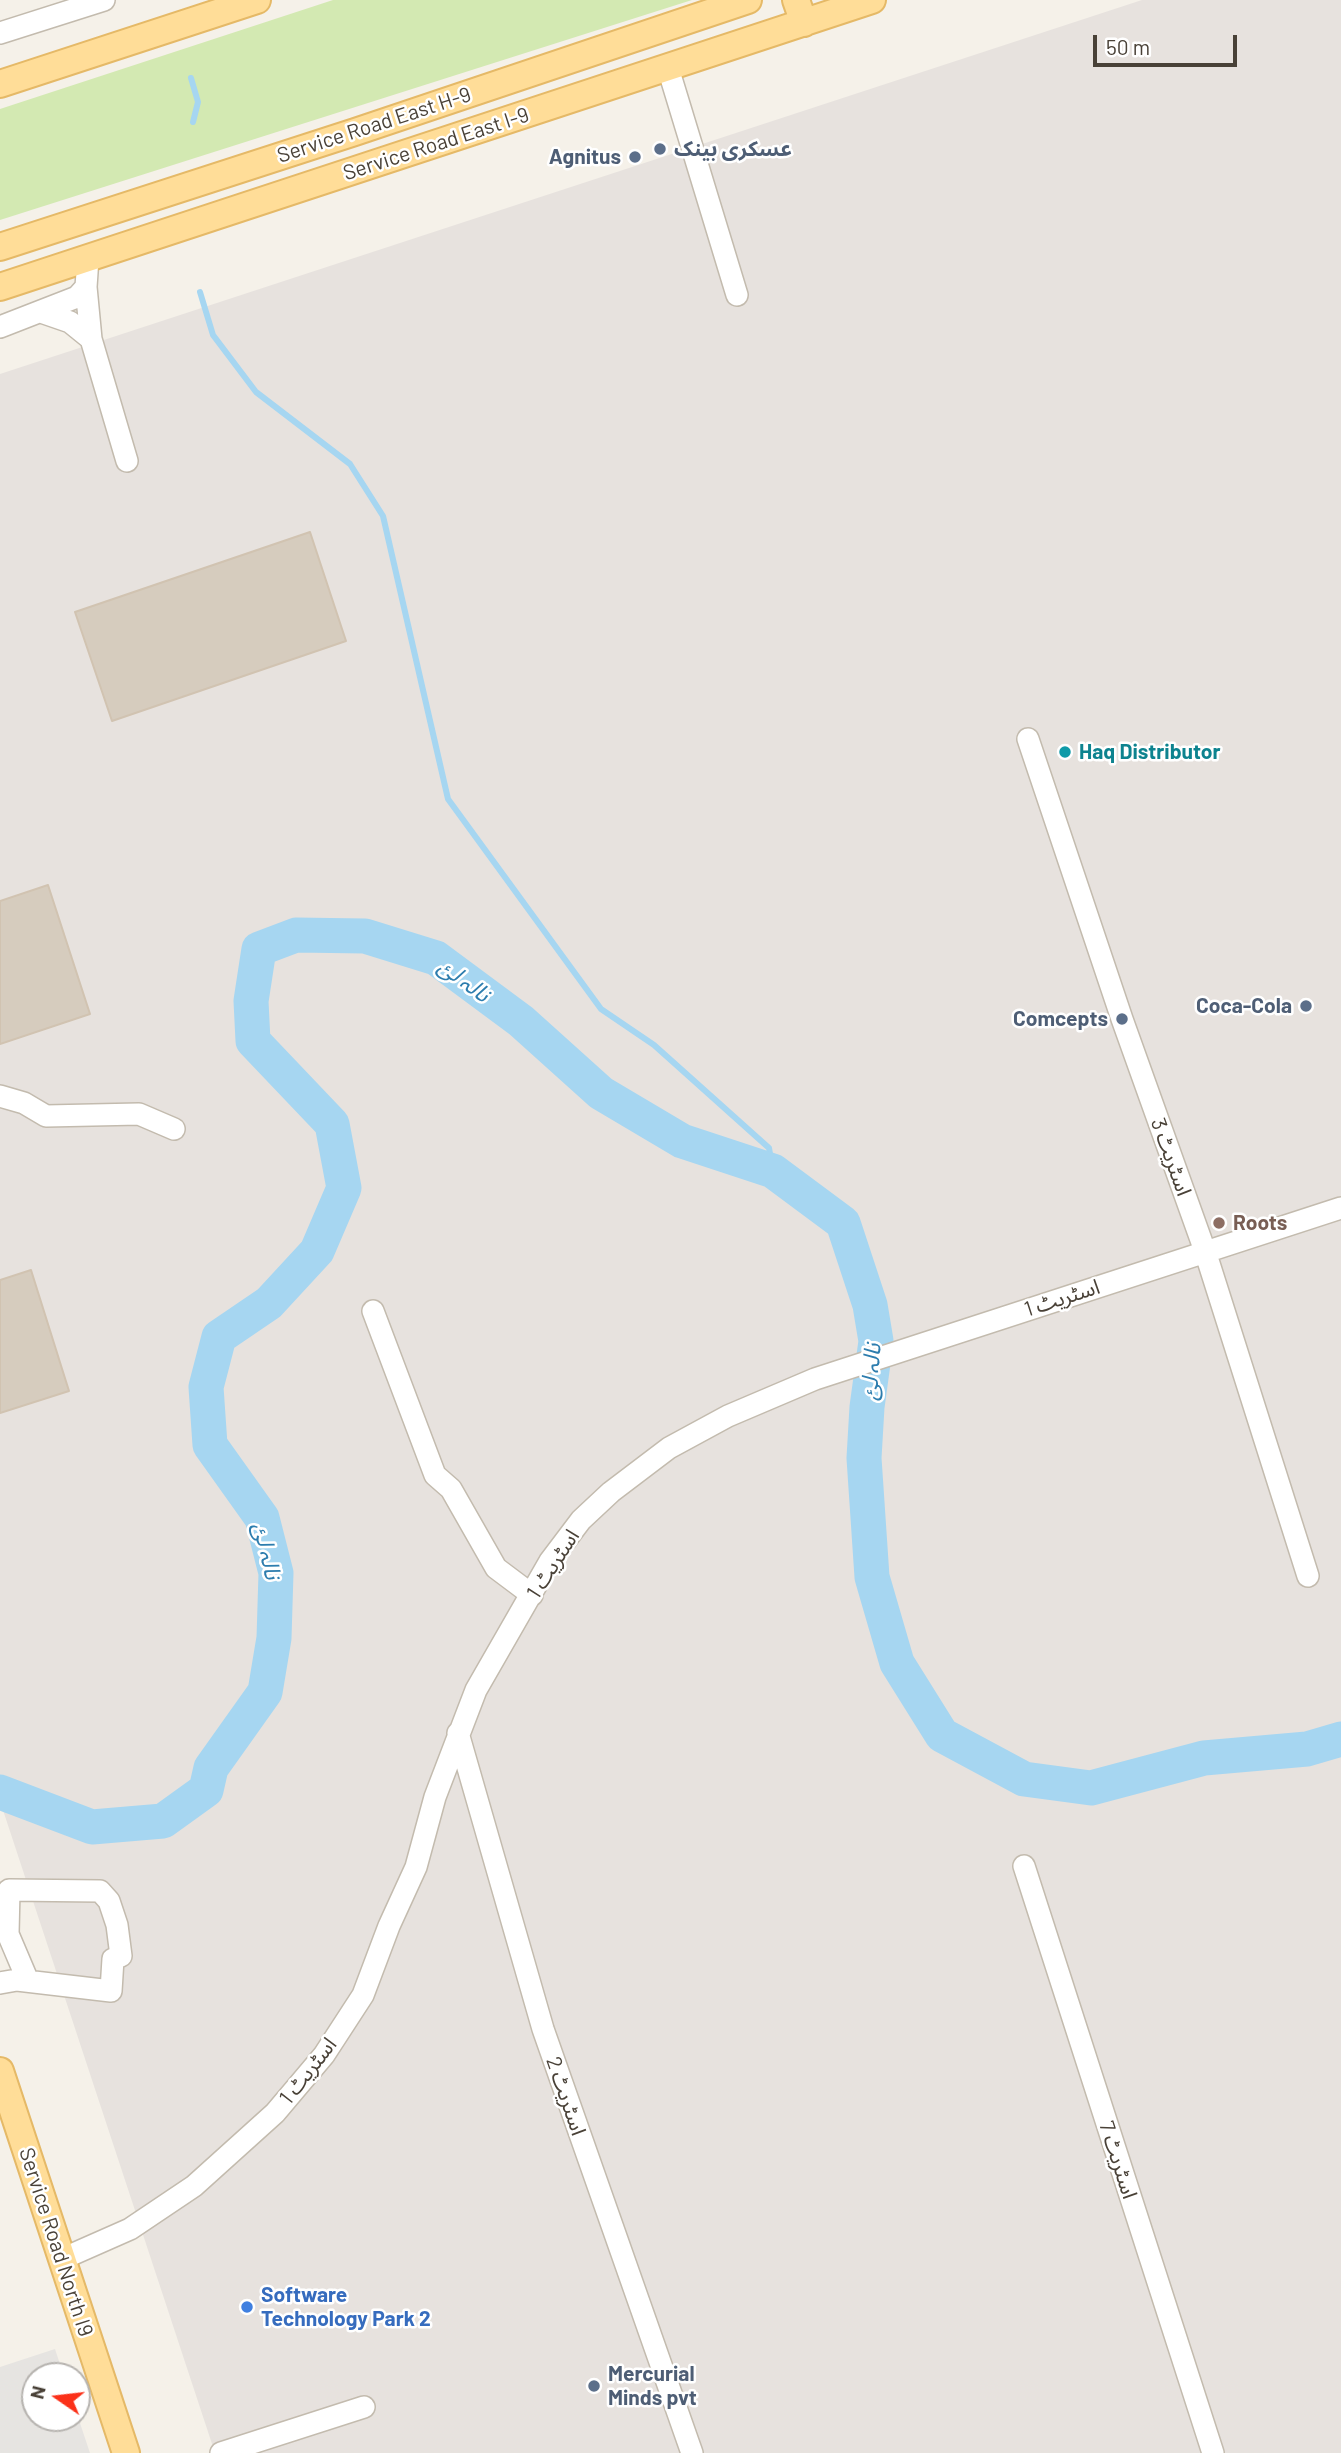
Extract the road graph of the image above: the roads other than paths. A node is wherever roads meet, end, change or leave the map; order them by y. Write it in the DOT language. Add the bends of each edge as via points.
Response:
graph roads {
  1 [pos="104,0"];
  2 [pos="257,0"];
  3 [pos="748,0"];
  4 [pos="872,0"];
  5 [pos="836,6"];
  6 [pos="800,12"];
  7 [pos="0,33"];
  8 [pos="668,68"];
  9 [pos="0,84"];
  10 [pos="0,247"];
  11 [pos="88,258"];
  12 [pos="0,287"];
  13 [pos="86,287"];
  14 [pos="737,295"];
  15 [pos="41,312"];
  16 [pos="0,327"];
  17 [pos="91,339"];
  18 [pos="127,461"];
  19 [pos="1028,739"];
  20 [pos="0,1096"];
  21 [pos="174,1129"];
  22 [pos="1341,1208"];
  23 [pos="1205,1251"];
  24 [pos="373,1311"];
  25 [pos="1308,1576"];
  26 [pos="532,1595"];
  27 [pos="458,1733"];
  28 [pos="1024,1866"];
  29 [pos="28,1981"];
  30 [pos="0,1983"];
  31 [pos="0,2071"];
  32 [pos="62,2259"];
  33 [pos="364,2407"];
  34 [pos="126,2453"];
  35 [pos="220,2453"];
  36 [pos="692,2453"];
  37 [pos="1213,2453"];
  1 -- 7 [label="street"];
  2 -- 9 [label="main road"];
  3 -- 10 [label="main road, Service Road East H-9"];
  4 -- 5 [label="main road, Service Road East I-9"];
  5 -- 6 [label="main road, Service Road East I-9"];
  6 -- 8 [label="main road, Service Road East I-9"];
  8 -- 11 [label="main road, Service Road East I-9"];
  8 -- 14 [label="street"];
  11 -- 12 [label="main road, Service Road East I-9"];
  11 -- 13 [label="street"];
  13 -- 15 [label="street" via="76,298"];
  13 -- 17 [label="street"];
  15 -- 16 [label="street"];
  15 -- 17 [label="street" via="70,322"];
  17 -- 18 [label="street"];
  19 -- 23 [label="street, اسٹریٹ 3"];
  20 -- 21 [label="street" via="46,1116 139,1114"];
  22 -- 23 [label="street, اسٹریٹ 1"];
  23 -- 25 [label="street, اسٹریٹ 3"];
  23 -- 26 [label="street, اسٹریٹ 1" via="814,1379 728,1416 669,1448 581,1520 550,1561"];
  24 -- 26 [label="street" via="435,1475 451,1489 496,1567"];
  26 -- 27 [label="street, اسٹریٹ 1" via="476,1690"];
  27 -- 32 [label="street, اسٹریٹ 1" via="416,1867 363,1994 324,2055 275,2113 194,2186 130,2229"];
  27 -- 36 [label="street, اسٹریٹ 2" via="543,2029"];
  28 -- 37 [label="street, اسٹریٹ 7"];
  29 -- 29 [label="street" via="111,1991 113,1959 121,1956 109,1900 100,1891 9,1890 8,1934"];
  29 -- 30 [label="street"];
  31 -- 32 [label="main road, Service Road North I9"];
  32 -- 34 [label="main road, Service Road North I9"];
  33 -- 35 [label="street"];
}
